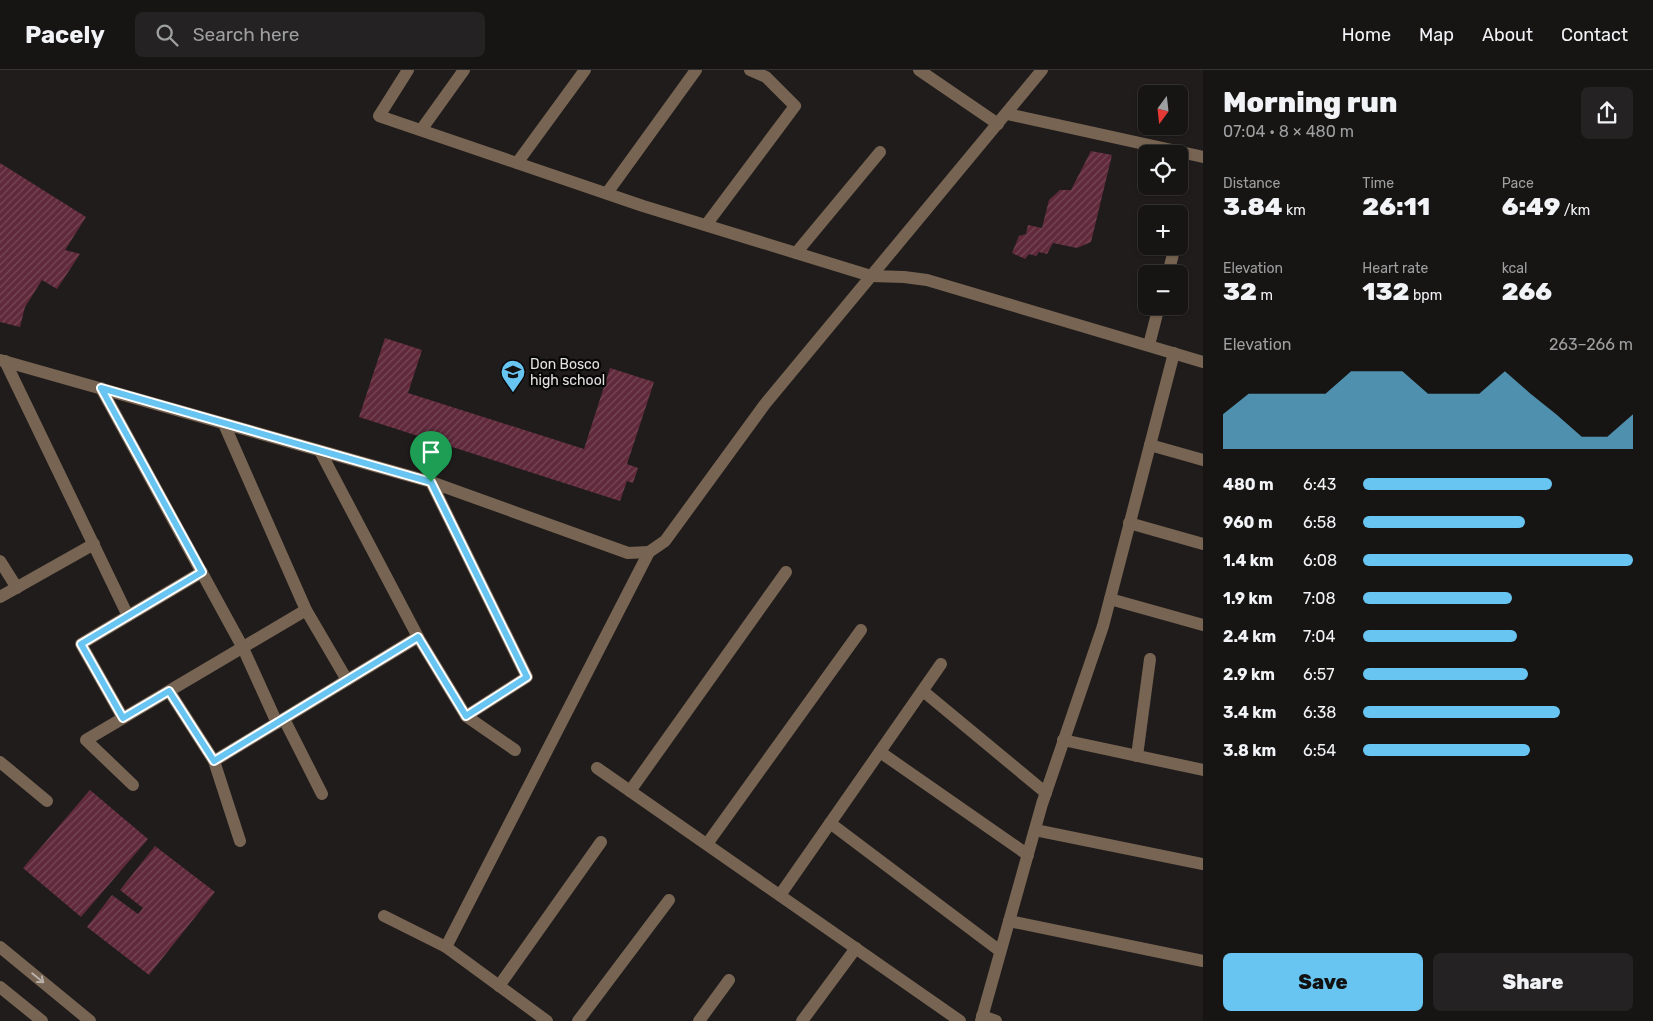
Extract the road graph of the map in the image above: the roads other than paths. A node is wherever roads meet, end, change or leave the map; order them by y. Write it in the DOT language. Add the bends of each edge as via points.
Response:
graph roads {
  1 [pos="408,70"];
  2 [pos="464,70"];
  3 [pos="585,70"];
  4 [pos="696,70"];
  5 [pos="750,70"];
  6 [pos="919,70"];
  7 [pos="1042,70"];
  8 [pos="1007,114"];
  9 [pos="998,124"];
  10 [pos="421,130"];
  11 [pos="880,152"];
  12 [pos="1203,157"];
  13 [pos="517,163"];
  14 [pos="607,193"];
  15 [pos="706,225"];
  16 [pos="796,253"];
  17 [pos="871,276"];
  18 [pos="1157,315"];
  19 [pos="1149,345"];
  20 [pos="1174,353"];
  21 [pos="2,360"];
  22 [pos="1203,362"];
  23 [pos="101,388"];
  24 [pos="224,424"];
  25 [pos="1150,445"];
  26 [pos="320,451"];
  27 [pos="1203,460"];
  28 [pos="431,482"];
  29 [pos="1129,523"];
  30 [pos="94,544"];
  31 [pos="1203,544"];
  32 [pos="649,552"];
  33 [pos="0,561"];
  34 [pos="202,572"];
  35 [pos="786,572"];
  36 [pos="16,588"];
  37 [pos="0,597"];
  38 [pos="1110,599"];
  39 [pos="306,610"];
  40 [pos="128,616"];
  41 [pos="1203,625"];
  42 [pos="861,630"];
  43 [pos="418,637"];
  44 [pos="243,648"];
  45 [pos="1150,659"];
  46 [pos="941,664"];
  47 [pos="347,680"];
  48 [pos="169,691"];
  49 [pos="923,691"];
  50 [pos="466,716"];
  51 [pos="123,718"];
  52 [pos="280,721"];
  53 [pos="1063,740"];
  54 [pos="516,750"];
  55 [pos="880,752"];
  56 [pos="1137,756"];
  57 [pos="214,761"];
  58 [pos="1,764"];
  59 [pos="597,768"];
  60 [pos="1203,770"];
  61 [pos="133,785"];
  62 [pos="630,791"];
  63 [pos="1046,793"];
  64 [pos="322,794"];
  65 [pos="47,801"];
  66 [pos="830,823"];
  67 [pos="1035,830"];
  68 [pos="240,841"];
  69 [pos="601,842"];
  70 [pos="707,844"];
  71 [pos="1028,855"];
  72 [pos="1203,864"];
  73 [pos="780,895"];
  74 [pos="669,900"];
  75 [pos="384,916"];
  76 [pos="1009,921"];
  77 [pos="0,946"];
  78 [pos="446,947"];
  79 [pos="856,948"];
  80 [pos="1000,951"];
  81 [pos="1203,961"];
  82 [pos="729,980"];
  83 [pos="499,986"];
  84 [pos="0,987"];
  85 [pos="981,1018"];
  86 [pos="42,1021"];
  87 [pos="90,1021"];
  88 [pos="547,1021"];
  89 [pos="578,1021"];
  90 [pos="700,1021"];
  91 [pos="802,1021"];
  92 [pos="960,1021"];
  93 [pos="996,1021"];
  1 -- 10 [label="street" via="379,116"];
  2 -- 10 [label="street"];
  3 -- 13 [label="street"];
  4 -- 14 [label="street"];
  5 -- 15 [label="street" via="766,77 795,106"];
  6 -- 9 [label="street"];
  7 -- 8 [label="street"];
  8 -- 9 [label="street"];
  8 -- 12 [label="street"];
  9 -- 17 [label="street"];
  10 -- 13 [label="street"];
  11 -- 16 [label="street"];
  13 -- 14 [label="street"];
  14 -- 15 [label="street"];
  15 -- 16 [label="street"];
  16 -- 17 [label="street"];
  17 -- 19 [label="street" via="927,280"];
  17 -- 32 [label="street" via="764,404 665,541"];
  18 -- 19 [label="street"];
  19 -- 20 [label="street"];
  20 -- 22 [label="street"];
  20 -- 25 [label="street"];
  21 -- 23 [label="street"];
  21 -- 30 [label="street"];
  23 -- 24 [label="street"];
  23 -- 34 [label="street"];
  24 -- 26 [label="street"];
  24 -- 39 [label="street"];
  25 -- 27 [label="street"];
  25 -- 29 [label="street"];
  26 -- 28 [label="street"];
  26 -- 43 [label="street"];
  28 -- 32 [label="street" via="628,553"];
  28 -- 50 [label="street" via="527,677"];
  29 -- 31 [label="street"];
  29 -- 38 [label="street"];
  30 -- 36 [label="street"];
  30 -- 40 [label="street"];
  32 -- 78 [label="street"];
  33 -- 36 [label="street"];
  34 -- 40 [label="street"];
  34 -- 44 [label="street"];
  35 -- 62 [label="street"];
  36 -- 37 [label="street"];
  38 -- 41 [label="street"];
  38 -- 53 [label="street"];
  39 -- 44 [label="street"];
  39 -- 47 [label="street"];
  40 -- 51 [label="street" via="81,644"];
  42 -- 70 [label="street"];
  43 -- 47 [label="street"];
  43 -- 50 [label="street"];
  44 -- 48 [label="street"];
  44 -- 52 [label="street"];
  45 -- 56 [label="street"];
  46 -- 49 [label="street"];
  47 -- 52 [label="street"];
  48 -- 51 [label="street"];
  48 -- 57 [label="street"];
  49 -- 55 [label="street"];
  49 -- 63 [label="street"];
  50 -- 54 [label="street"];
  51 -- 61 [label="street" via="86,740"];
  52 -- 57 [label="street"];
  52 -- 64 [label="street"];
  53 -- 56 [label="street"];
  53 -- 63 [label="street"];
  55 -- 66 [label="street"];
  55 -- 71 [label="street"];
  56 -- 60 [label="street"];
  57 -- 68 [label="street"];
  58 -- 65 [label="street"];
  59 -- 62 [label="street"];
  62 -- 70 [label="street"];
  63 -- 67 [label="street"];
  66 -- 73 [label="street"];
  66 -- 80 [label="street"];
  67 -- 71 [label="street"];
  67 -- 72 [label="street"];
  69 -- 83 [label="street"];
  70 -- 73 [label="street"];
  71 -- 76 [label="street"];
  73 -- 79 [label="street"];
  74 -- 89 [label="street"];
  75 -- 78 [label="street"];
  76 -- 80 [label="street"];
  76 -- 81 [label="street"];
  77 -- 87 [label="street, one-way"];
  78 -- 83 [label="street"];
  79 -- 91 [label="street"];
  79 -- 92 [label="street"];
  80 -- 85 [label="street"];
  82 -- 90 [label="street"];
  83 -- 88 [label="street"];
  84 -- 86 [label="street"];
  85 -- 93 [label="street"];
}
